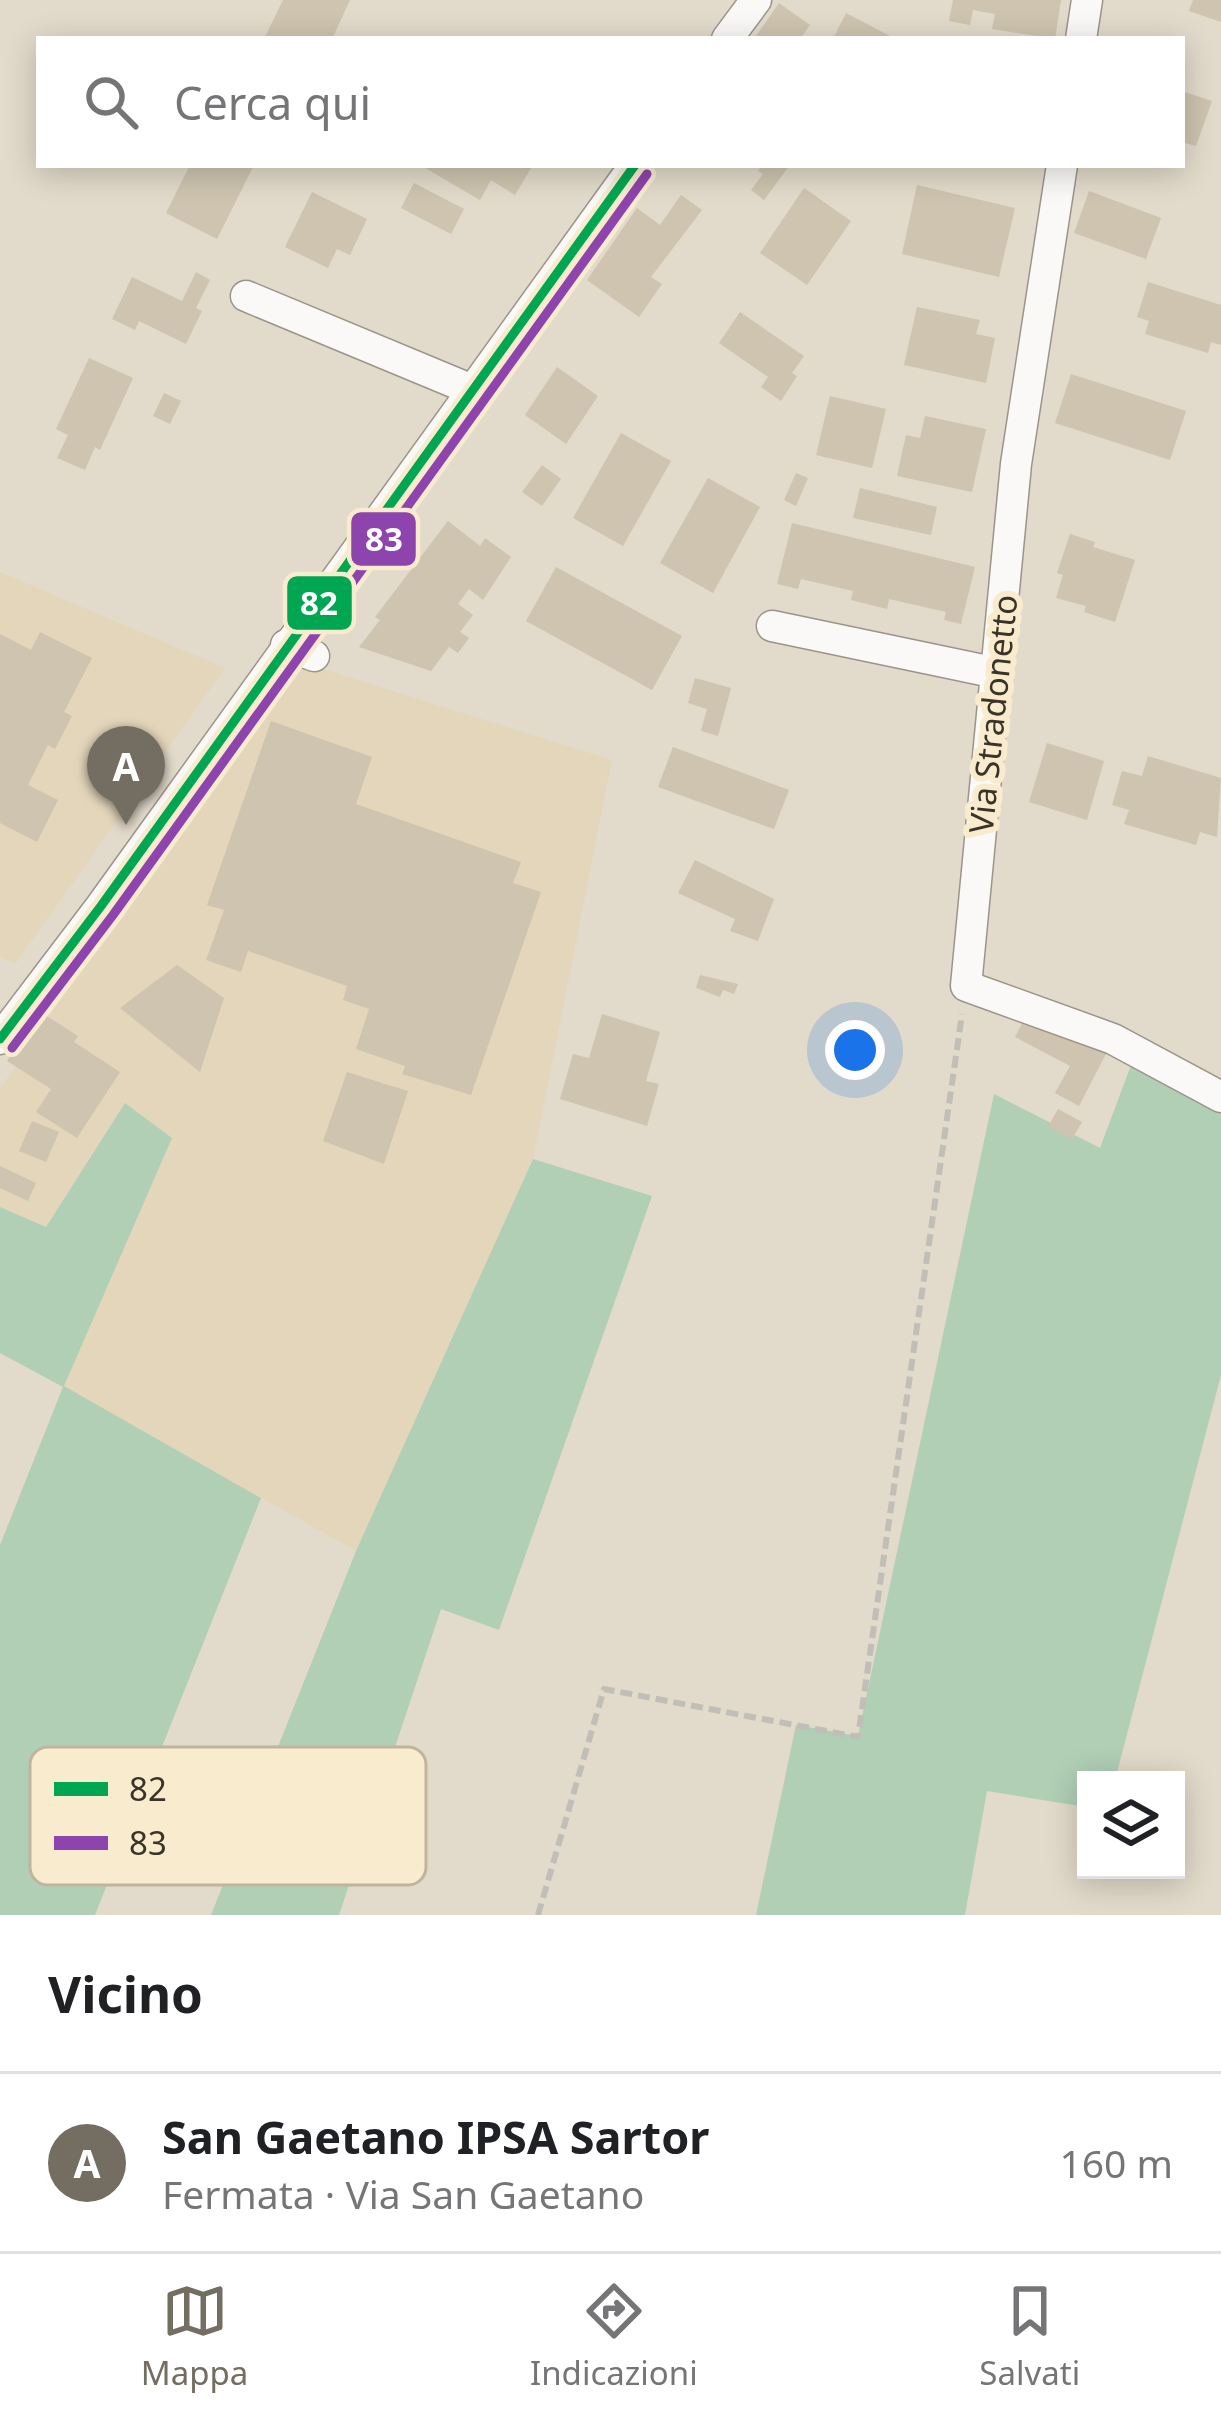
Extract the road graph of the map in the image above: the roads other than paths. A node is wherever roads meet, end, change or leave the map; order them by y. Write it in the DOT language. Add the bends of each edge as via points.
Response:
graph roads {
  1 [pos="756,0"];
  2 [pos="1087,0"];
  3 [pos="729,36"];
  4 [pos="1081,36"];
  5 [pos="633,168"];
  6 [pos="1062,168"];
  7 [pos="246,296"];
  8 [pos="470,388"];
  9 [pos="772,626"];
  10 [pos="997,673"];
  11 [pos="0,1040"];
  12 [pos="1221,1097"];
  1 -- 3 [label="street"];
  2 -- 4 [label="street"];
  5 -- 8 [label="street"];
  6 -- 10 [label="street, Via Stradonetto" via="1016,464"];
  7 -- 8 [label="street"];
  8 -- 11 [label="street" via="300,651"];
  9 -- 10 [label="street"];
  10 -- 12 [label="street, Via Stradonetto" via="966,986 1113,1039"];
}
